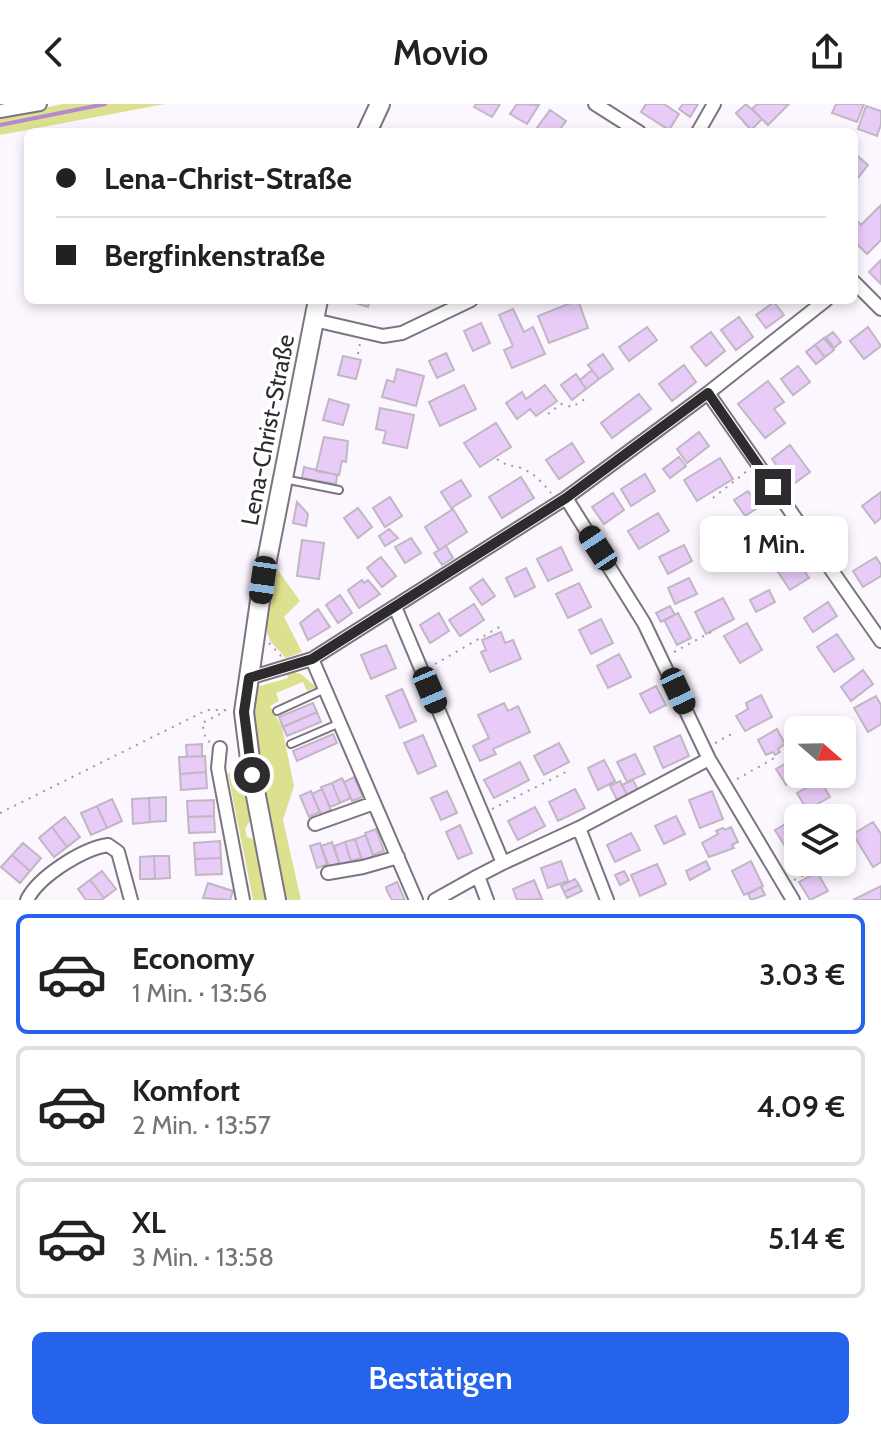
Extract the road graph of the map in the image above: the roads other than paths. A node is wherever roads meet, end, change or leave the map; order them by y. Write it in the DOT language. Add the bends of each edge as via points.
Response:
graph roads {
  1 [pos="40,104"];
  2 [pos="380,104"];
  3 [pos="595,104"];
  4 [pos="714,104"];
  5 [pos="0,111"];
  6 [pos="369,128"];
  7 [pos="633,128"];
  8 [pos="700,128"];
  9 [pos="858,286"];
  10 [pos="317,304"];
  11 [pos="463,304"];
  12 [pos="821,304"];
  13 [pos="881,309"];
  14 [pos="314,320"];
  15 [pos="708,393"];
  16 [pos="283,479"];
  17 [pos="339,490"];
  18 [pos="559,497"];
  19 [pos="395,607"];
  20 [pos="881,641"];
  21 [pos="312,659"];
  22 [pos="249,678"];
  23 [pos="325,689"];
  24 [pos="277,711"];
  25 [pos="340,723"];
  26 [pos="291,744"];
  27 [pos="220,748"];
  28 [pos="707,754"];
  29 [pos="374,803"];
  30 [pos="315,824"];
  31 [pos="579,828"];
  32 [pos="398,857"];
  33 [pos="503,863"];
  34 [pos="328,873"];
  35 [pos="478,876"];
  36 [pos="27,900"];
  37 [pos="131,900"];
  38 [pos="243,900"];
  39 [pos="276,900"];
  40 [pos="416,900"];
  41 [pos="435,900"];
  42 [pos="487,900"];
  43 [pos="607,900"];
  44 [pos="793,900"];
  1 -- 5 [label="street"];
  2 -- 6 [label="street"];
  3 -- 7 [label="street"];
  4 -- 8 [label="street"];
  9 -- 13 [label="street"];
  10 -- 14 [label="street, Lena-Christ-Straße"];
  11 -- 14 [label="street" via="402,333 383,336"];
  12 -- 15 [label="street"];
  14 -- 16 [label="street, Lena-Christ-Straße"];
  15 -- 18 [label="street"];
  15 -- 20 [label="street"];
  16 -- 17 [label="lane"];
  16 -- 22 [label="street, Lena-Christ-Straße"];
  18 -- 19 [label="street"];
  18 -- 28 [label="street" via="622,586"];
  19 -- 21 [label="street"];
  19 -- 33 [label="street"];
  21 -- 22 [label="street"];
  21 -- 23 [label="street"];
  22 -- 39 [label="street, Lena-Christ-Straße" via="244,712 250,762"];
  23 -- 24 [label="lane"];
  23 -- 25 [label="street"];
  25 -- 26 [label="lane"];
  25 -- 29 [label="street"];
  27 -- 38 [label="street" via="218,768"];
  28 -- 31 [label="street"];
  28 -- 44 [label="street"];
  29 -- 30 [label="street"];
  29 -- 32 [label="street"];
  31 -- 33 [label="street"];
  31 -- 43 [label="street"];
  32 -- 34 [label="street"];
  32 -- 40 [label="street"];
  33 -- 35 [label="street"];
  35 -- 41 [label="street"];
  35 -- 42 [label="street"];
  36 -- 37 [label="street" via="34,888 71,859 108,845 118,852"];
}
